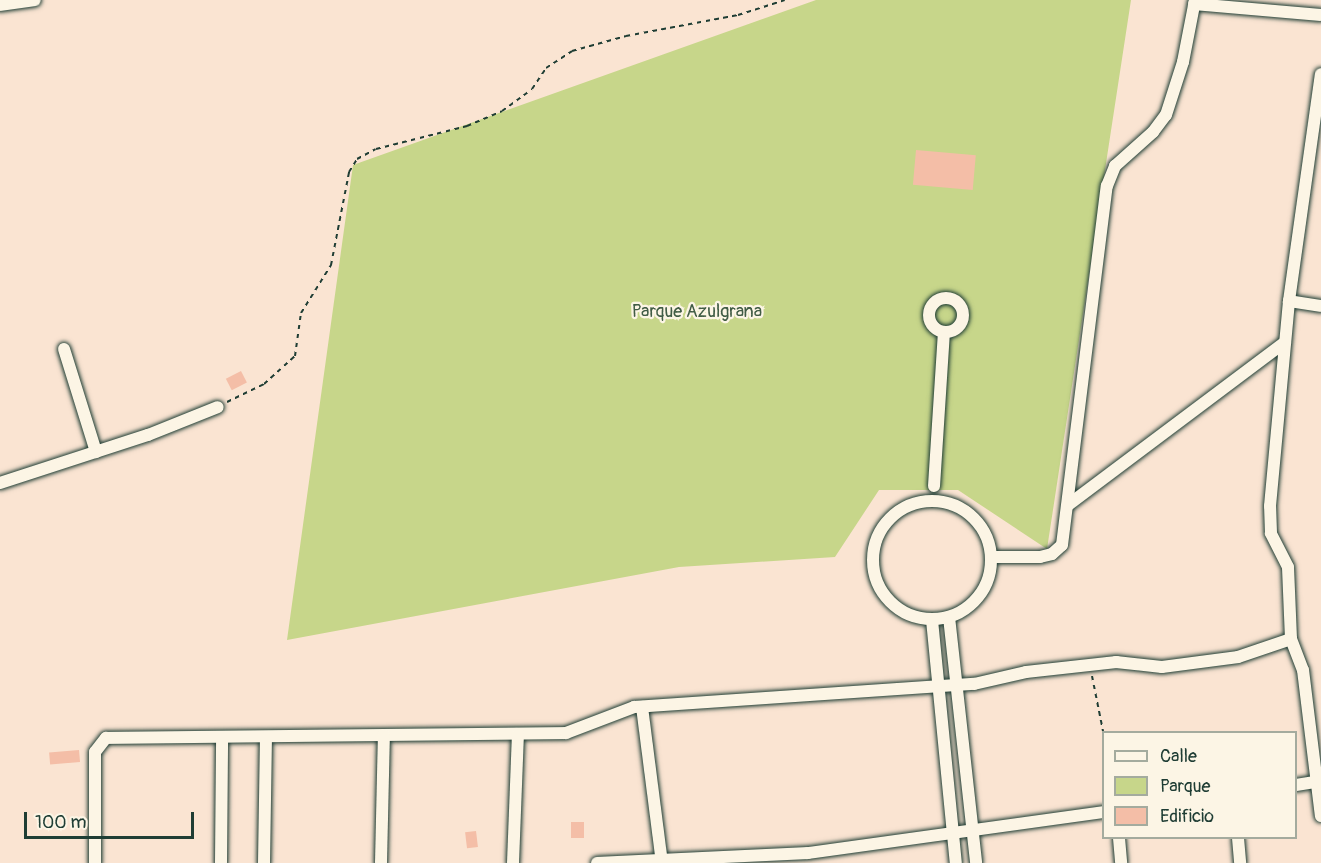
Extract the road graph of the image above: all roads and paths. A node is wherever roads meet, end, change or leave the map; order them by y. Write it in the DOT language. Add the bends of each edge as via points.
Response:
graph roads {
  1 [pos="35,0"];
  2 [pos="785,0"];
  3 [pos="1195,2"];
  4 [pos="0,5"];
  5 [pos="1321,15"];
  6 [pos="1321,74"];
  7 [pos="1289,301"];
  8 [pos="1321,306"];
  9 [pos="944,332"];
  10 [pos="1285,342"];
  11 [pos="64,349"];
  12 [pos="218,407"];
  13 [pos="96,452"];
  14 [pos="0,483"];
  15 [pos="933,493"];
  16 [pos="1068,506"];
  17 [pos="991,556"];
  18 [pos="949,617"];
  19 [pos="932,620"];
  20 [pos="1291,639"];
  21 [pos="1090,665"];
  22 [pos="959,684"];
  23 [pos="937,685"];
  24 [pos="642,707"];
  25 [pos="1103,731"];
  26 [pos="518,734"];
  27 [pos="384,735"];
  28 [pos="266,738"];
  29 [pos="222,739"];
  30 [pos="1315,782"];
  31 [pos="1297,785"];
  32 [pos="1102,812"];
  33 [pos="1321,816"];
  34 [pos="973,831"];
  35 [pos="954,836"];
  36 [pos="1119,839"];
  37 [pos="1238,839"];
  38 [pos="809,858"];
  39 [pos="661,861"];
  40 [pos="95,863"];
  41 [pos="221,863"];
  42 [pos="264,863"];
  43 [pos="381,863"];
  44 [pos="513,863"];
  45 [pos="597,863"];
  46 [pos="956,863"];
  47 [pos="976,863"];
  48 [pos="1121,863"];
  49 [pos="1240,863"];
  1 -- 4 [label="street"];
  2 -- 12 [label="path" via="738,15 626,36 572,51 546,68 532,89 502,111 467,126 376,149 357,159 349,172 331,265 302,313 295,356 264,384"];
  3 -- 5 [label="street"];
  3 -- 16 [label="street" via="1183,62 1166,115 1115,166 1107,186"];
  6 -- 7 [label="street"];
  7 -- 8 [label="street"];
  7 -- 10 [label="street"];
  9 -- 15 [label="street"];
  10 -- 16 [label="street"];
  10 -- 20 [label="street" via="1270,506 1271,533 1287,567"];
  11 -- 13 [label="street"];
  12 -- 13 [label="street"];
  13 -- 14 [label="street"];
  15 -- 17 [label="street" via="976,521 987,537"];
  15 -- 19 [label="street" via="884,525 872,561 875,579 890,602 914,617"];
  16 -- 17 [label="street" via="1062,545 1052,554"];
  17 -- 18 [label="street" via="989,576 981,594 967,608"];
  18 -- 19 [label="street"];
  18 -- 22 [label="street"];
  19 -- 23 [label="street"];
  20 -- 21 [label="street" via="1238,657 1161,667 1116,662"];
  20 -- 30 [label="street" via="1303,670"];
  21 -- 22 [label="street"];
  21 -- 25 [label="path"];
  22 -- 23 [label="street"];
  22 -- 34 [label="street"];
  23 -- 24 [label="street"];
  23 -- 35 [label="street"];
  24 -- 26 [label="street" via="607,715 566,733"];
  24 -- 39 [label="street"];
  26 -- 27 [label="street"];
  26 -- 44 [label="street"];
  27 -- 28 [label="street"];
  27 -- 43 [label="street"];
  28 -- 29 [label="street"];
  28 -- 42 [label="street"];
  29 -- 40 [label="street" via="102,740 96,752"];
  29 -- 41 [label="street"];
  30 -- 31 [label="street"];
  30 -- 33 [label="street"];
  32 -- 34 [label="street"];
  34 -- 35 [label="street"];
  34 -- 47 [label="street"];
  35 -- 38 [label="street"];
  35 -- 46 [label="street"];
  36 -- 48 [label="street"];
  37 -- 49 [label="street"];
  38 -- 39 [label="street"];
  39 -- 45 [label="street"];
}
